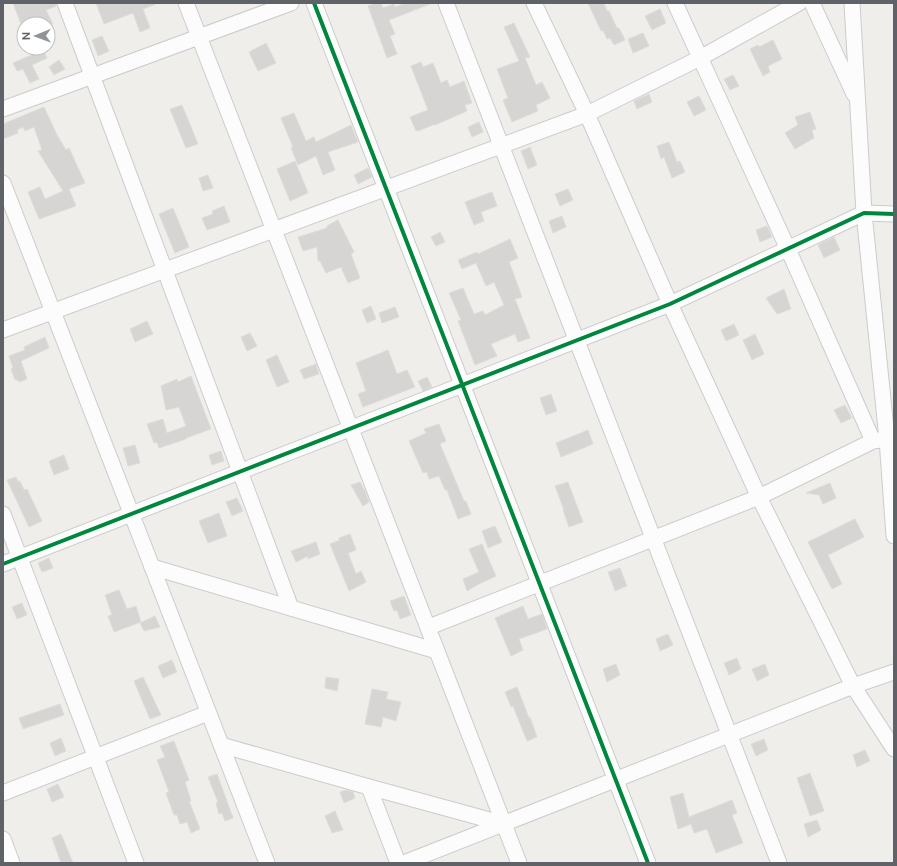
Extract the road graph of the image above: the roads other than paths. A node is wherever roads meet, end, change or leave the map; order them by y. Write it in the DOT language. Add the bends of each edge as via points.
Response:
graph roads {
  1 [pos="65,3"];
  2 [pos="186,3"];
  3 [pos="291,3"];
  4 [pos="314,3"];
  5 [pos="446,3"];
  6 [pos="534,3"];
  7 [pos="675,3"];
  8 [pos="799,3"];
  9 [pos="812,3"];
  10 [pos="852,3"];
  11 [pos="199,37"];
  12 [pos="700,58"];
  13 [pos="92,76"];
  14 [pos="858,103"];
  15 [pos="3,109"];
  16 [pos="587,114"];
  17 [pos="501,146"];
  18 [pos="3,183"];
  19 [pos="386,188"];
  20 [pos="864,213"];
  21 [pos="894,214"];
  22 [pos="274,230"];
  23 [pos="788,249"];
  24 [pos="165,270"];
  25 [pos="670,304"];
  26 [pos="53,312"];
  27 [pos="3,330"];
  28 [pos="576,340"];
  29 [pos="462,385"];
  30 [pos="351,428"];
  31 [pos="885,440"];
  32 [pos="240,472"];
  33 [pos="759,497"];
  34 [pos="3,514"];
  35 [pos="131,514"];
  36 [pos="894,536"];
  37 [pos="653,538"];
  38 [pos="20,557"];
  39 [pos="3,564"];
  40 [pos="152,567"];
  41 [pos="539,583"];
  42 [pos="291,608"];
  43 [pos="429,627"];
  44 [pos="438,651"];
  45 [pos="894,672"];
  46 [pos="853,686"];
  47 [pos="208,713"];
  48 [pos="729,735"];
  49 [pos="221,745"];
  50 [pos="894,749"];
  51 [pos="96,757"];
  52 [pos="616,780"];
  53 [pos="369,787"];
  54 [pos="3,793"];
  55 [pos="504,824"];
  56 [pos="3,839"];
  57 [pos="12,863"];
  58 [pos="136,863"];
  59 [pos="267,863"];
  60 [pos="398,863"];
  61 [pos="404,863"];
  62 [pos="520,863"];
  63 [pos="648,863"];
  64 [pos="779,863"];
  1 -- 13 [label="street"];
  2 -- 11 [label="street"];
  3 -- 11 [label="street"];
  4 -- 19 [label="street"];
  5 -- 17 [label="street"];
  6 -- 16 [label="street"];
  7 -- 12 [label="street"];
  8 -- 12 [label="street"];
  9 -- 14 [label="street"];
  10 -- 14 [label="street"];
  11 -- 13 [label="street"];
  11 -- 22 [label="street"];
  12 -- 16 [label="street"];
  12 -- 23 [label="street"];
  13 -- 15 [label="street"];
  13 -- 24 [label="street"];
  14 -- 20 [label="street"];
  16 -- 17 [label="street"];
  16 -- 25 [label="street"];
  17 -- 19 [label="street"];
  17 -- 28 [label="street"];
  18 -- 26 [label="street"];
  19 -- 22 [label="street"];
  19 -- 29 [label="street"];
  20 -- 21 [label="street"];
  20 -- 23 [label="street"];
  20 -- 31 [label="street"];
  22 -- 24 [label="street"];
  22 -- 30 [label="street"];
  23 -- 25 [label="street"];
  23 -- 31 [label="street"];
  24 -- 26 [label="street"];
  24 -- 32 [label="street"];
  25 -- 28 [label="street"];
  25 -- 33 [label="street"];
  26 -- 27 [label="street"];
  26 -- 35 [label="street"];
  28 -- 29 [label="street"];
  28 -- 37 [label="street"];
  29 -- 30 [label="street"];
  29 -- 41 [label="street"];
  30 -- 32 [label="street"];
  30 -- 43 [label="street"];
  31 -- 33 [label="street"];
  31 -- 36 [label="street"];
  32 -- 35 [label="street"];
  32 -- 42 [label="street"];
  33 -- 37 [label="street"];
  33 -- 46 [label="street"];
  34 -- 38 [label="street"];
  35 -- 38 [label="street"];
  35 -- 40 [label="street"];
  37 -- 41 [label="street"];
  37 -- 48 [label="street"];
  38 -- 39 [label="street"];
  38 -- 51 [label="street"];
  40 -- 42 [label="street"];
  40 -- 47 [label="street"];
  41 -- 43 [label="street"];
  41 -- 52 [label="street"];
  42 -- 44 [label="street"];
  43 -- 44 [label="street"];
  44 -- 55 [label="street"];
  45 -- 46 [label="street"];
  46 -- 48 [label="street"];
  46 -- 50 [label="street"];
  47 -- 49 [label="street"];
  47 -- 51 [label="street"];
  48 -- 52 [label="street"];
  48 -- 64 [label="street"];
  49 -- 53 [label="street"];
  49 -- 59 [label="street"];
  51 -- 54 [label="street"];
  51 -- 58 [label="street"];
  52 -- 55 [label="street"];
  52 -- 63 [label="street"];
  53 -- 55 [label="street"];
  53 -- 60 [label="street"];
  55 -- 61 [label="street"];
  55 -- 62 [label="street"];
  56 -- 57 [label="street"];
}
